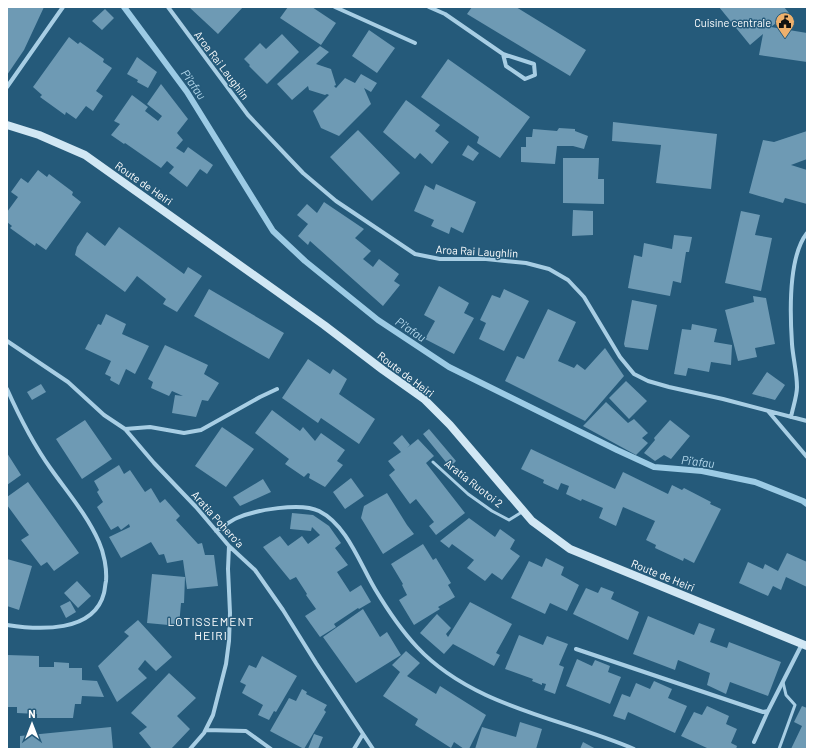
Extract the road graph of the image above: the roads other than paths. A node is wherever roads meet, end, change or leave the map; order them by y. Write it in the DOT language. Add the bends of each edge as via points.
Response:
graph roads {
  1 [pos="63,7"];
  2 [pos="168,7"];
  3 [pos="335,7"];
  4 [pos="429,7"];
  5 [pos="415,43"];
  6 [pos="503,54"];
  7 [pos="7,87"];
  8 [pos="7,125"];
  9 [pos="807,233"];
  10 [pos="805,239"];
  11 [pos="7,341"];
  12 [pos="7,389"];
  13 [pos="277,389"];
  14 [pos="768,411"];
  15 [pos="791,417"];
  16 [pos="807,421"];
  17 [pos="126,429"];
  18 [pos="807,457"];
  19 [pos="433,462"];
  20 [pos="524,510"];
  21 [pos="216,531"];
  22 [pos="229,546"];
  23 [pos="7,625"];
  24 [pos="804,645"];
  25 [pos="576,649"];
  26 [pos="783,682"];
  27 [pos="768,710"];
  28 [pos="206,730"];
  29 [pos="363,734"];
  30 [pos="754,742"];
  31 [pos="190,749"];
  32 [pos="271,749"];
  33 [pos="354,749"];
  34 [pos="373,749"];
  35 [pos="634,749"];
  36 [pos="779,749"];
  1 -- 7 [label="street"];
  2 -- 14 [label="street, Aroa Rai Laughlin" via="248,116 303,173 336,201 381,232 416,254 440,259 486,259 526,263 549,269 568,280 584,297 620,357 634,374 662,385"];
  3 -- 5 [label="street"];
  4 -- 6 [label="street" via="445,14"];
  6 -- 6 [label="street" via="506,66 525,79 535,75 534,64"];
  8 -- 20 [label="main road, Route de Heiri" via="39,135 85,155 424,399"];
  9 -- 10 [label="street"];
  10 -- 15 [label="street" via="794,267 790,305 797,387"];
  11 -- 17 [label="street, Aratia Pohero'a" via="68,382 104,415"];
  12 -- 23 [label="street" via="25,428 90,524 100,543 106,572 104,594 96,609 84,620 42,628"];
  13 -- 17 [label="street" via="201,430 184,433 150,427"];
  14 -- 15 [label="street, Aroa Rai Laughlin"];
  14 -- 18 [label="street"];
  15 -- 16 [label="street, Aroa Rai Laughlin"];
  17 -- 21 [label="street, Aratia Pohero'a"];
  19 -- 20 [label="lane, Aratia Ruotoi 2" via="492,512 509,520"];
  20 -- 24 [label="main road, Route de Heiri" via="532,521 570,548"];
  21 -- 22 [label="street, Aratia Pohero'a"];
  21 -- 35 [label="street" via="237,518 273,508 299,507 319,511 336,524 396,621 418,648 442,669 498,701 612,739"];
  22 -- 28 [label="street" via="229,641 220,691"];
  22 -- 29 [label="street, Aratia Pohero'a" via="259,576"];
  24 -- 26 [label="street"];
  25 -- 27 [label="street" via="763,712"];
  26 -- 27 [label="street"];
  26 -- 36 [label="lane" via="786,695 795,705"];
  27 -- 30 [label="street"];
  28 -- 31 [label="street"];
  28 -- 32 [label="street" via="246,731"];
  29 -- 33 [label="street"];
  29 -- 34 [label="street, Aratia Pohero'a"];
}
